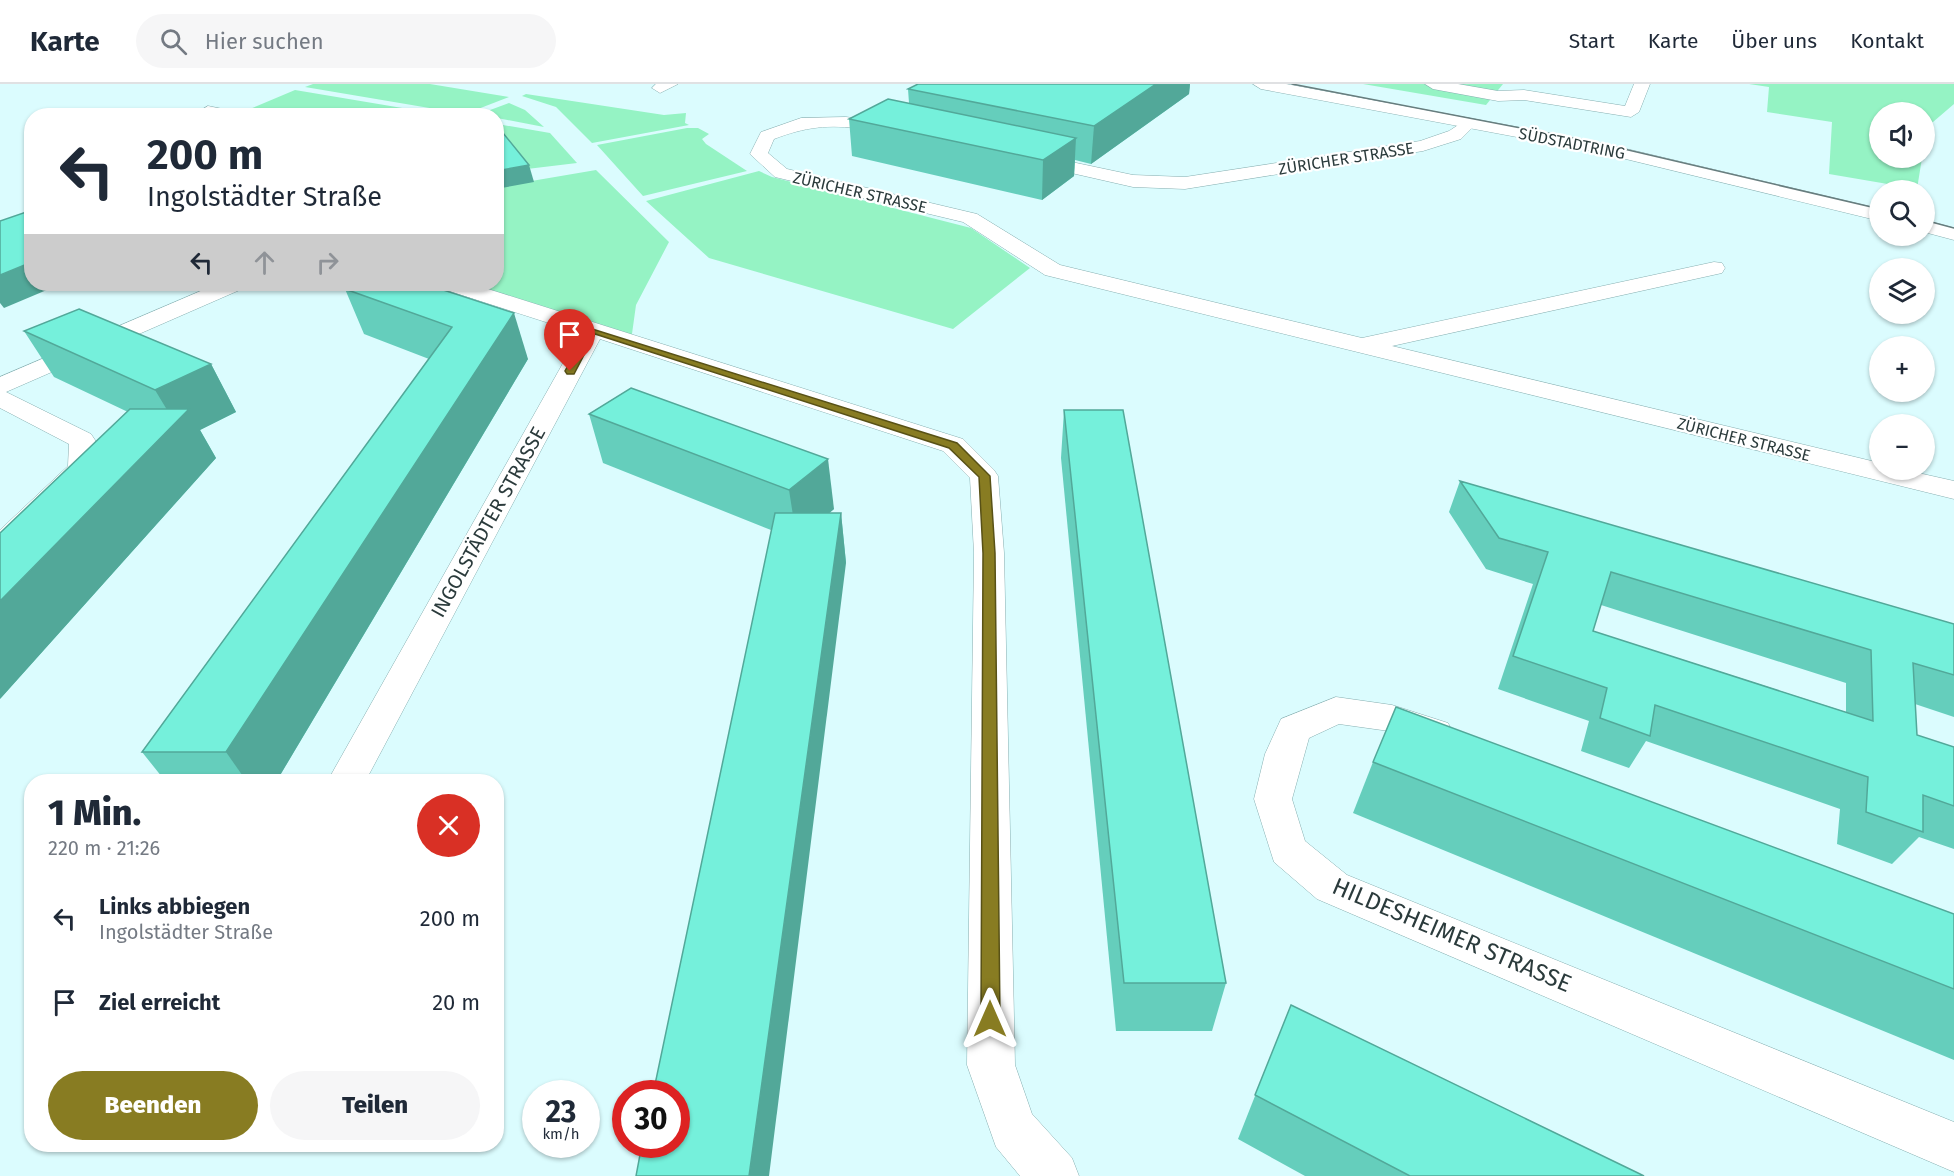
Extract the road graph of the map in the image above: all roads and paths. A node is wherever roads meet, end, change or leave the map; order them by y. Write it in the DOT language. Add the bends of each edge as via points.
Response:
graph roads {
  1 [pos="1261,84"];
  2 [pos="1348,84"];
  3 [pos="1434,84"];
  4 [pos="1642,84"];
  5 [pos="1498,96"];
  6 [pos="1477,116"];
  7 [pos="914,134"];
  8 [pos="1006,153"];
  9 [pos="1869,196"];
  10 [pos="1869,212"];
  11 [pos="1935,213"];
  12 [pos="1954,217"];
  13 [pos="1935,229"];
  14 [pos="1954,234"];
  15 [pos="1714,268"];
  16 [pos="218,291"];
  17 [pos="473,291"];
  18 [pos="593,330"];
  19 [pos="1359,346"];
  20 [pos="0,386"];
  21 [pos="0,398"];
  22 [pos="1954,490"];
  23 [pos="0,547"];
  24 [pos="1471,747"];
  25 [pos="350,774"];
  26 [pos="1954,1147"];
  27 [pos="1054,1176"];
  1 -- 6 [label="street, SÜDSTADTRING"];
  2 -- 6 [label="street, SÜDSTADTRING"];
  3 -- 5 [label="street"];
  4 -- 5 [label="street" via="1631,112 1524,95"];
  5 -- 6 [label="street, ZÜRICHER STRASSE"];
  6 -- 8 [label="street, ZÜRICHER STRASSE" via="1455,135 1423,146 1185,183 1133,181"];
  6 -- 9 [label="street, SÜDSTADTRING" via="1615,136"];
  6 -- 10 [label="street, SÜDSTADTRING"];
  7 -- 19 [label="street, ZÜRICHER STRASSE" via="846,122 801,123 767,136 759,154 781,173 970,218 1053,270"];
  11 -- 12 [label="street"];
  13 -- 14 [label="street"];
  15 -- 19 [label="street, ZÜRICHER STRASSE"];
  16 -- 20 [label="street"];
  17 -- 18 [label="street"];
  18 -- 25 [label="street, INGOLSTÄDTER STRASSE"];
  18 -- 27 [label="street" via="953,445 984,476 989,553 991,1065 1013,1130"];
  19 -- 22 [label="street, ZÜRICHER STRASSE"];
  21 -- 23 [label="street" via="82,440 82,468"];
  24 -- 26 [label="street, HILDESHEIMER STRASSE" via="1392,718 1336,710 1294,729 1273,799 1288,850 1332,887"];
}
